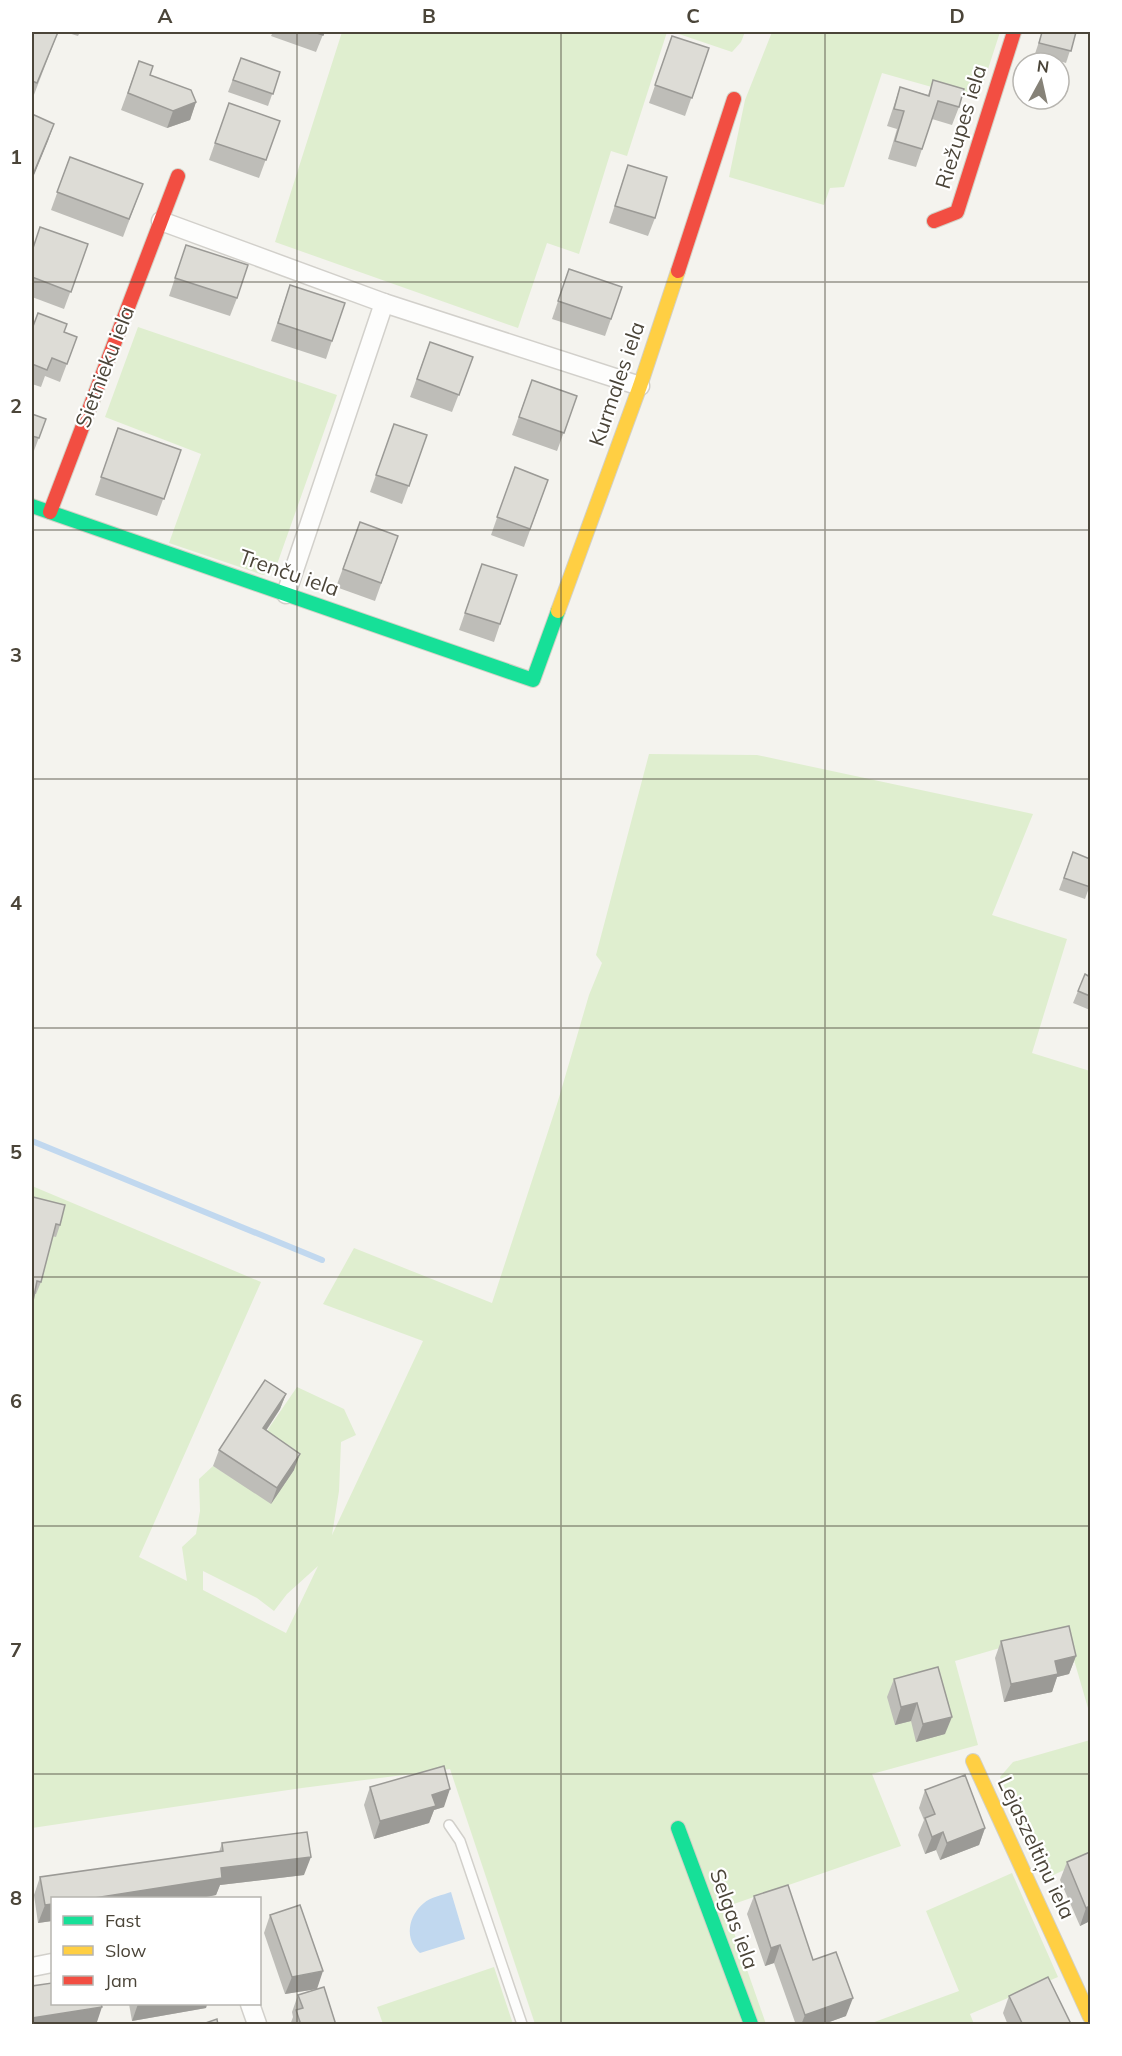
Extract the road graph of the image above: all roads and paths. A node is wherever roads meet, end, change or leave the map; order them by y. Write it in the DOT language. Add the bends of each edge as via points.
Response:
graph roads {
  1 [pos="1014,32"];
  2 [pos="734,99"];
  3 [pos="178,176"];
  4 [pos="161,221"];
  5 [pos="933,221"];
  6 [pos="384,303"];
  7 [pos="640,386"];
  8 [pos="32,506"];
  9 [pos="50,512"];
  10 [pos="286,594"];
  11 [pos="533,680"];
  12 [pos="973,1761"];
  13 [pos="449,1825"];
  14 [pos="678,1828"];
  15 [pos="51,1964"];
  16 [pos="32,1967"];
  17 [pos="250,2005"];
  18 [pos="1090,2017"];
  19 [pos="257,2025"];
  20 [pos="522,2025"];
  21 [pos="751,2025"];
  1 -- 5 [label="street, Riežupes iela" via="957,212"];
  2 -- 7 [label="street, Kurmales iela"];
  3 -- 4 [label="street, Sietnieku iela"];
  4 -- 6 [label="street"];
  4 -- 9 [label="street, Sietnieku iela"];
  6 -- 7 [label="street"];
  6 -- 10 [label="street"];
  7 -- 11 [label="street, Kurmales iela"];
  8 -- 9 [label="street, Trenču iela"];
  9 -- 10 [label="street, Trenču iela"];
  10 -- 11 [label="street, Trenču iela"];
  12 -- 18 [label="street, Lejaszeltiņu iela"];
  13 -- 20 [label="lane" via="460,1841"];
  14 -- 21 [label="street, Selgas iela"];
  15 -- 16 [label="street"];
  17 -- 19 [label="street"];
}
